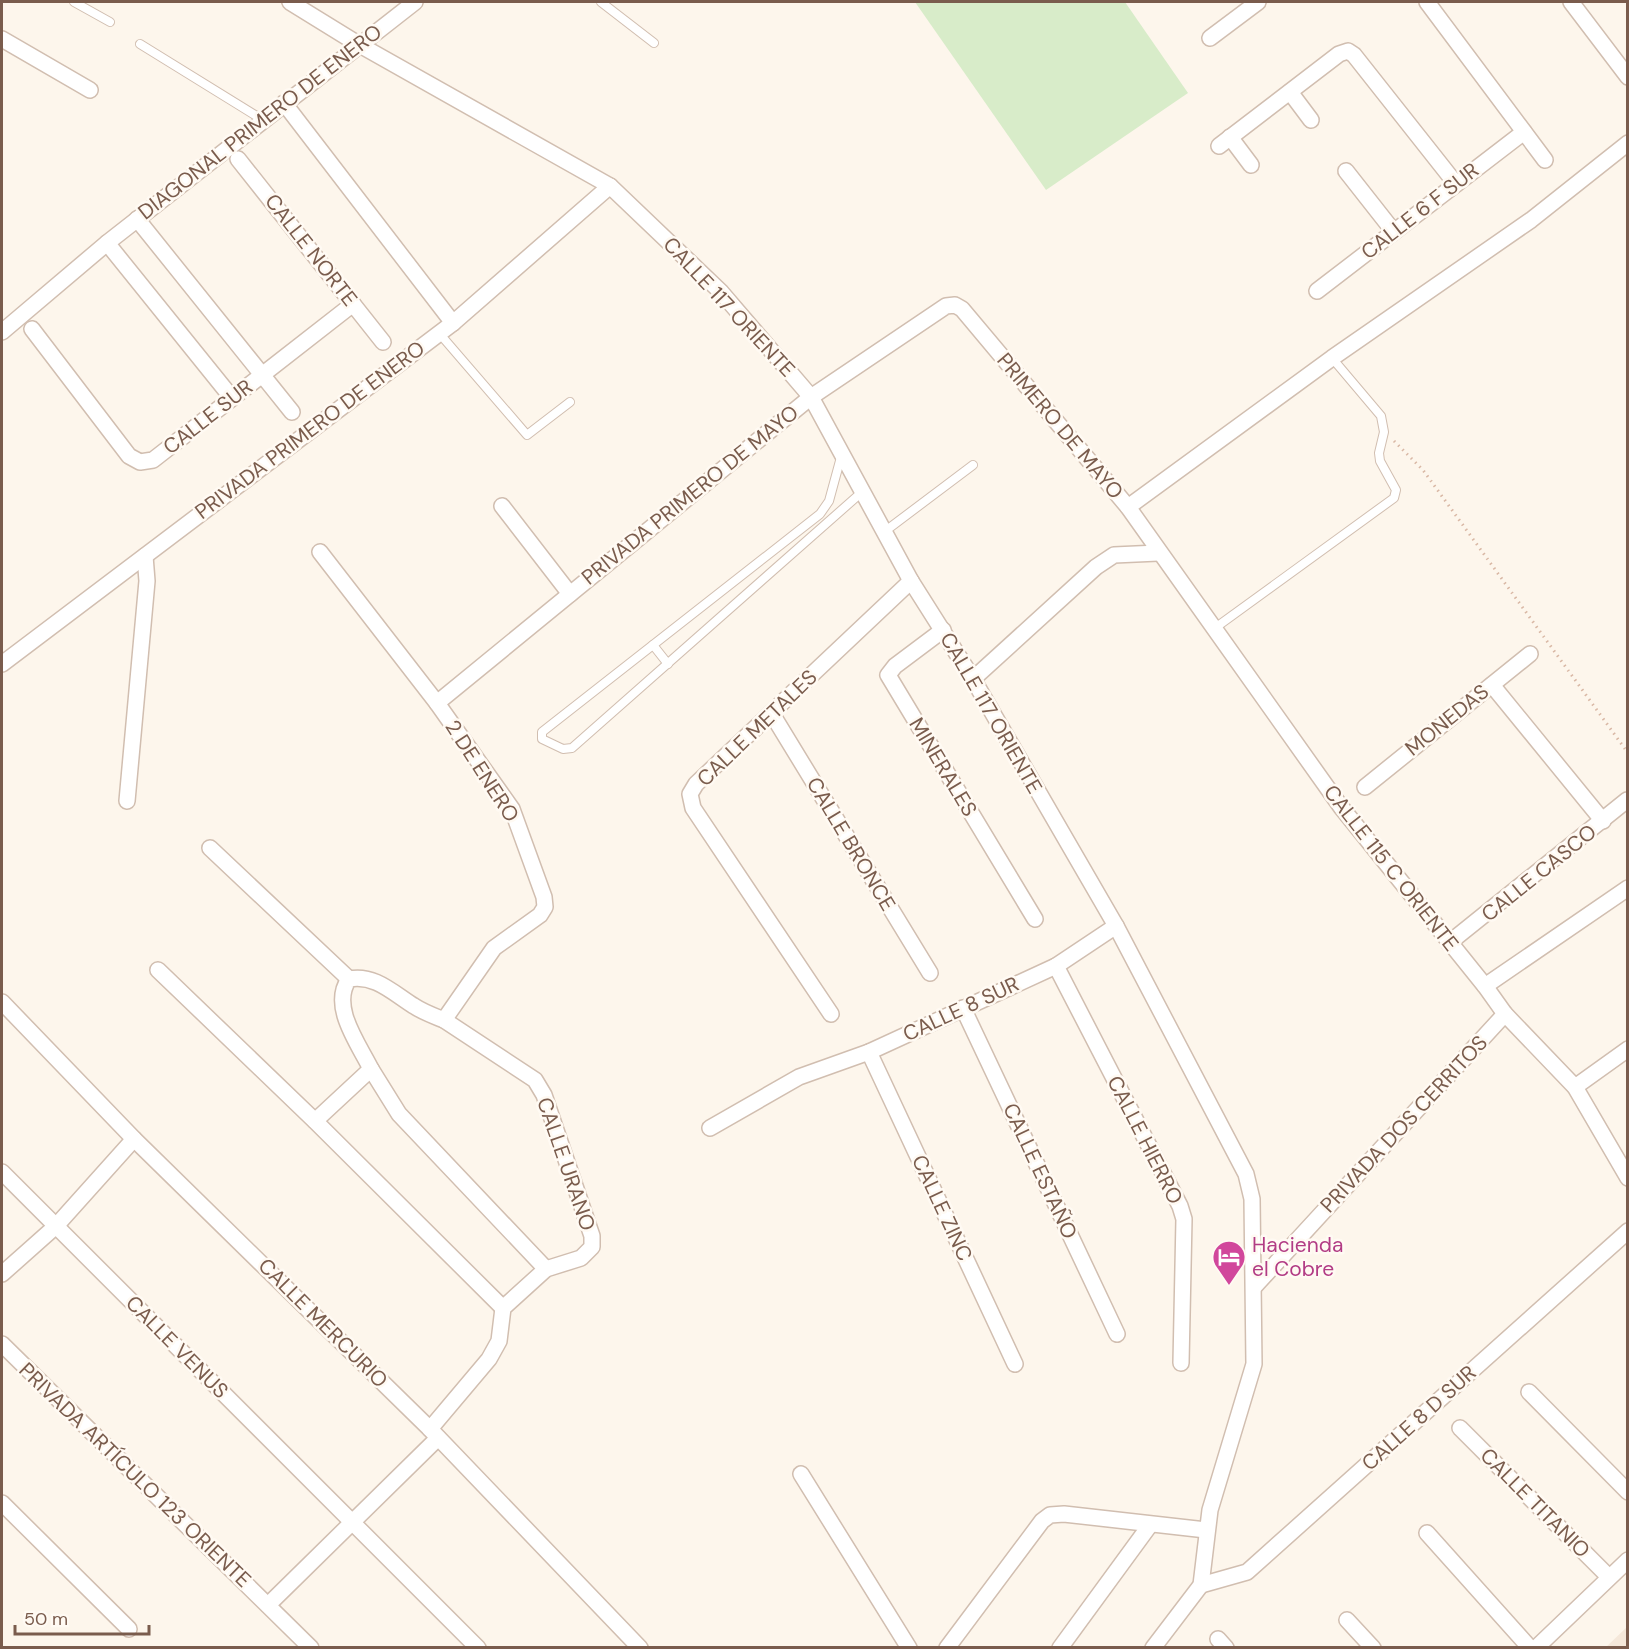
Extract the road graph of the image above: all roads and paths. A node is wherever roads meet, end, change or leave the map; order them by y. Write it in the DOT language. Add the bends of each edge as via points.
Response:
graph roads {
  1 [pos="74,2"];
  2 [pos="290,2"];
  3 [pos="414,2"];
  4 [pos="601,2"];
  5 [pos="1258,2"];
  6 [pos="1427,2"];
  7 [pos="1571,2"];
  8 [pos="313,8"];
  9 [pos="110,22"];
  10 [pos="1210,38"];
  11 [pos="2,39"];
  12 [pos="654,43"];
  13 [pos="140,44"];
  14 [pos="358,44"];
  15 [pos="1628,77"];
  16 [pos="90,90"];
  17 [pos="1290,92"];
  18 [pos="284,103"];
  19 [pos="262,120"];
  20 [pos="1311,120"];
  21 [pos="1524,132"];
  22 [pos="1628,143"];
  23 [pos="238,159"];
  24 [pos="1545,160"];
  25 [pos="1251,165"];
  26 [pos="1346,171"];
  27 [pos="1456,184"];
  28 [pos="610,186"];
  29 [pos="137,219"];
  30 [pos="1394,232"];
  31 [pos="107,243"];
  32 [pos="1317,291"];
  33 [pos="353,303"];
  34 [pos="955,305"];
  35 [pos="453,323"];
  36 [pos="32,328"];
  37 [pos="2,332"];
  38 [pos="440,333"];
  39 [pos="383,342"];
  40 [pos="1332,358"];
  41 [pos="262,374"];
  42 [pos="811,397"];
  43 [pos="232,398"];
  44 [pos="570,402"];
  45 [pos="292,412"];
  46 [pos="1384,432"];
  47 [pos="841,455"];
  48 [pos="973,465"];
  49 [pos="862,492"];
  50 [pos="502,506"];
  51 [pos="1128,507"];
  52 [pos="884,532"];
  53 [pos="321,552"];
  54 [pos="1158,553"];
  55 [pos="145,556"];
  56 [pos="747,572"];
  57 [pos="911,581"];
  58 [pos="757,585"];
  59 [pos="570,594"];
  60 [pos="1215,628"];
  61 [pos="943,630"];
  62 [pos="653,645"];
  63 [pos="1530,654"];
  64 [pos="2,664"];
  65 [pos="668,664"];
  66 [pos="973,679"];
  67 [pos="1492,684"];
  68 [pos="437,703"];
  69 [pos="772,714"];
  70 [pos="1628,753"];
  71 [pos="1365,787"];
  72 [pos="1627,800"];
  73 [pos="127,801"];
  74 [pos="1603,821"];
  75 [pos="210,848"];
  76 [pos="1628,888"];
  77 [pos="1035,919"];
  78 [pos="1116,926"];
  79 [pos="1449,944"];
  80 [pos="1056,966"];
  81 [pos="158,970"];
  82 [pos="930,974"];
  83 [pos="349,979"];
  84 [pos="1485,986"];
  85 [pos="2,1002"];
  86 [pos="963,1008"];
  87 [pos="831,1014"];
  88 [pos="1504,1014"];
  89 [pos="444,1020"];
  90 [pos="1628,1049"];
  91 [pos="869,1052"];
  92 [pos="371,1069"];
  93 [pos="1575,1087"];
  94 [pos="315,1121"];
  95 [pos="710,1128"];
  96 [pos="134,1139"];
  97 [pos="2,1172"];
  98 [pos="1628,1178"];
  99 [pos="56,1227"];
  100 [pos="1628,1231"];
  101 [pos="546,1269"];
  102 [pos="2,1274"];
  103 [pos="1255,1286"];
  104 [pos="503,1308"];
  105 [pos="1117,1334"];
  106 [pos="2,1344"];
  107 [pos="1181,1363"];
  108 [pos="1015,1364"];
  109 [pos="1529,1392"];
  110 [pos="1460,1428"];
  111 [pos="434,1434"];
  112 [pos="801,1474"];
  113 [pos="1628,1492"];
  114 [pos="2,1503"];
  115 [pos="352,1522"];
  116 [pos="1150,1525"];
  117 [pos="1206,1530"];
  118 [pos="1427,1533"];
  119 [pos="1628,1560"];
  120 [pos="1609,1578"];
  121 [pos="1201,1585"];
  122 [pos="268,1605"];
  123 [pos="1347,1620"];
  124 [pos="129,1629"];
  125 [pos="311,1647"];
  126 [pos="478,1647"];
  127 [pos="640,1647"];
  128 [pos="909,1647"];
  129 [pos="947,1647"];
  130 [pos="1060,1647"];
  131 [pos="1153,1647"];
  132 [pos="1373,1647"];
  133 [pos="1530,1647"];
  134 [pos="1536,1647"];
  1 -- 9 [label="lane"];
  2 -- 8 [label="street, CALLE 117 ORIENTE"];
  3 -- 14 [label="street, DIAGONAL PRIMERO DE ENERO"];
  4 -- 12 [label="lane"];
  5 -- 10 [label="street"];
  6 -- 21 [label="street"];
  7 -- 15 [label="street"];
  8 -- 14 [label="street, CALLE 117 ORIENTE"];
  11 -- 16 [label="street"];
  13 -- 19 [label="lane"];
  14 -- 18 [label="street, DIAGONAL PRIMERO DE ENERO"];
  14 -- 28 [label="street, CALLE 117 ORIENTE"];
  17 -- 20 [label="street"];
  17 -- 25 [label="street" via="1224,142"];
  17 -- 27 [label="street" via="1348,51"];
  18 -- 19 [label="street, DIAGONAL PRIMERO DE ENERO"];
  18 -- 35 [label="street"];
  19 -- 29 [label="street, DIAGONAL PRIMERO DE ENERO"];
  21 -- 24 [label="street"];
  21 -- 27 [label="street, CALLE 6 F SUR"];
  22 -- 40 [label="street" via="1531,220"];
  23 -- 33 [label="street, CALLE NORTE"];
  26 -- 30 [label="street"];
  27 -- 30 [label="street, CALLE 6 F SUR"];
  28 -- 35 [label="street, PRIVADA PRIMERO DE ENERO"];
  28 -- 42 [label="street, CALLE 117 ORIENTE" via="721,292"];
  29 -- 31 [label="street, DIAGONAL PRIMERO DE ENERO"];
  29 -- 41 [label="street"];
  30 -- 32 [label="street, CALLE 6 F SUR"];
  31 -- 37 [label="street, DIAGONAL PRIMERO DE ENERO"];
  31 -- 43 [label="street"];
  33 -- 39 [label="street, CALLE NORTE"];
  33 -- 41 [label="street, CALLE SUR"];
  34 -- 42 [label="street, PRIVADA PRIMERO DE MAYO" via="946,306"];
  34 -- 51 [label="street, PRIMERO DE MAYO"];
  35 -- 38 [label="street, PRIVADA PRIMERO DE ENERO"];
  36 -- 43 [label="street, CALLE SUR" via="129,456 140,462 153,460"];
  38 -- 44 [label="lane" via="526,435"];
  38 -- 55 [label="street, PRIVADA PRIMERO DE ENERO"];
  40 -- 46 [label="lane" via="1381,416"];
  40 -- 51 [label="street"];
  41 -- 43 [label="street, CALLE SUR"];
  41 -- 45 [label="street"];
  42 -- 47 [label="street, CALLE 117 ORIENTE"];
  42 -- 59 [label="street, PRIVADA PRIMERO DE MAYO"];
  46 -- 60 [label="lane" via="1379,453 1396,490 1394,498"];
  46 -- 70 [label="path" via="1423,470"];
  47 -- 49 [label="street, CALLE 117 ORIENTE"];
  47 -- 56 [label="lane" via="825,509"];
  48 -- 52 [label="lane"];
  49 -- 52 [label="street, CALLE 117 ORIENTE"];
  49 -- 58 [label="lane"];
  50 -- 59 [label="street"];
  51 -- 54 [label="street, PRIMERO DE MAYO"];
  52 -- 57 [label="street, CALLE 117 ORIENTE"];
  53 -- 68 [label="street"];
  54 -- 60 [label="street, CALLE 115 C ORIENTE"];
  54 -- 66 [label="street" via="1114,555 1096,567"];
  55 -- 64 [label="street, PRIVADA PRIMERO DE ENERO"];
  55 -- 73 [label="street" via="147,581"];
  56 -- 58 [label="lane"];
  56 -- 62 [label="lane"];
  57 -- 61 [label="street, CALLE 117 ORIENTE"];
  57 -- 69 [label="street, CALLE METALES"];
  58 -- 65 [label="lane"];
  59 -- 68 [label="street, PRIVADA PRIMERO DE MAYO"];
  60 -- 79 [label="street, CALLE 115 C ORIENTE" via="1341,807"];
  61 -- 66 [label="street, CALLE 117 ORIENTE"];
  61 -- 77 [label="street, MINERALES" via="888,675"];
  62 -- 65 [label="lane"];
  62 -- 65 [label="lane" via="542,732 542,739 563,749 572,748"];
  63 -- 67 [label="street, MONEDAS"];
  66 -- 78 [label="street, CALLE 117 ORIENTE"];
  67 -- 71 [label="street, MONEDAS"];
  67 -- 74 [label="street"];
  68 -- 89 [label="street, 2 DE ENERO" via="512,809 545,907 540,915 494,948"];
  69 -- 82 [label="street, CALLE BRONCE"];
  69 -- 87 [label="street, CALLE METALES" via="690,794 699,817"];
  72 -- 74 [label="street, CALLE CASCO"];
  74 -- 79 [label="street, CALLE CASCO"];
  75 -- 83 [label="street"];
  76 -- 84 [label="street"];
  78 -- 80 [label="street, CALLE 8 SUR"];
  78 -- 103 [label="street, CALLE 117 ORIENTE" via="1246,1174 1252,1199"];
  79 -- 84 [label="street, CALLE 115 C ORIENTE"];
  80 -- 86 [label="street, CALLE 8 SUR"];
  80 -- 107 [label="street, CALLE HIERRO" via="1182,1212 1185,1232"];
  81 -- 94 [label="street"];
  83 -- 89 [label="street" via="361,976 377,981"];
  83 -- 92 [label="street" via="343,988 342,1002"];
  84 -- 88 [label="street, CALLE 115 C ORIENTE"];
  85 -- 96 [label="street, CALLE MERCURIO"];
  86 -- 91 [label="street, CALLE 8 SUR"];
  86 -- 105 [label="street, CALLE ESTAÑO"];
  88 -- 93 [label="street, CALLE 115 C ORIENTE"];
  88 -- 103 [label="street, PRIVADA DOS CERRITOS"];
  89 -- 101 [label="street, CALLE URANO" via="535,1080 544,1095 592,1236 592,1247 581,1258"];
  90 -- 93 [label="street"];
  91 -- 95 [label="street, CALLE 8 SUR" via="799,1077"];
  91 -- 108 [label="street, CALLE ZINC"];
  92 -- 94 [label="street"];
  92 -- 101 [label="street" via="399,1114"];
  93 -- 98 [label="street, CALLE 115 C ORIENTE"];
  94 -- 104 [label="street"];
  96 -- 99 [label="street"];
  96 -- 111 [label="street, CALLE MERCURIO"];
  97 -- 99 [label="street, CALLE VENUS"];
  99 -- 102 [label="street"];
  99 -- 115 [label="street, CALLE VENUS"];
  100 -- 121 [label="street, CALLE 8 D SUR" via="1247,1572"];
  101 -- 104 [label="street, CALLE URANO"];
  103 -- 117 [label="street, CALLE 117 ORIENTE" via="1254,1364"];
  104 -- 111 [label="street" via="498,1341 489,1359"];
  106 -- 122 [label="street, PRIVADA ARTÍCULO 123 ORIENTE"];
  109 -- 113 [label="street"];
  110 -- 120 [label="street, CALLE TITANIO"];
  111 -- 115 [label="street"];
  111 -- 127 [label="street, CALLE MERCURIO"];
  112 -- 128 [label="street"];
  114 -- 124 [label="street"];
  115 -- 122 [label="street"];
  115 -- 126 [label="street, CALLE VENUS"];
  116 -- 117 [label="street"];
  116 -- 129 [label="street" via="1050,1515"];
  116 -- 130 [label="street"];
  117 -- 121 [label="street, CALLE 117 ORIENTE"];
  118 -- 133 [label="street"];
  119 -- 120 [label="street"];
  120 -- 134 [label="street"];
  121 -- 131 [label="street, CALLE 117 ORIENTE"];
  122 -- 125 [label="street, PRIVADA ARTÍCULO 123 ORIENTE"];
  123 -- 132 [label="street"];
}
